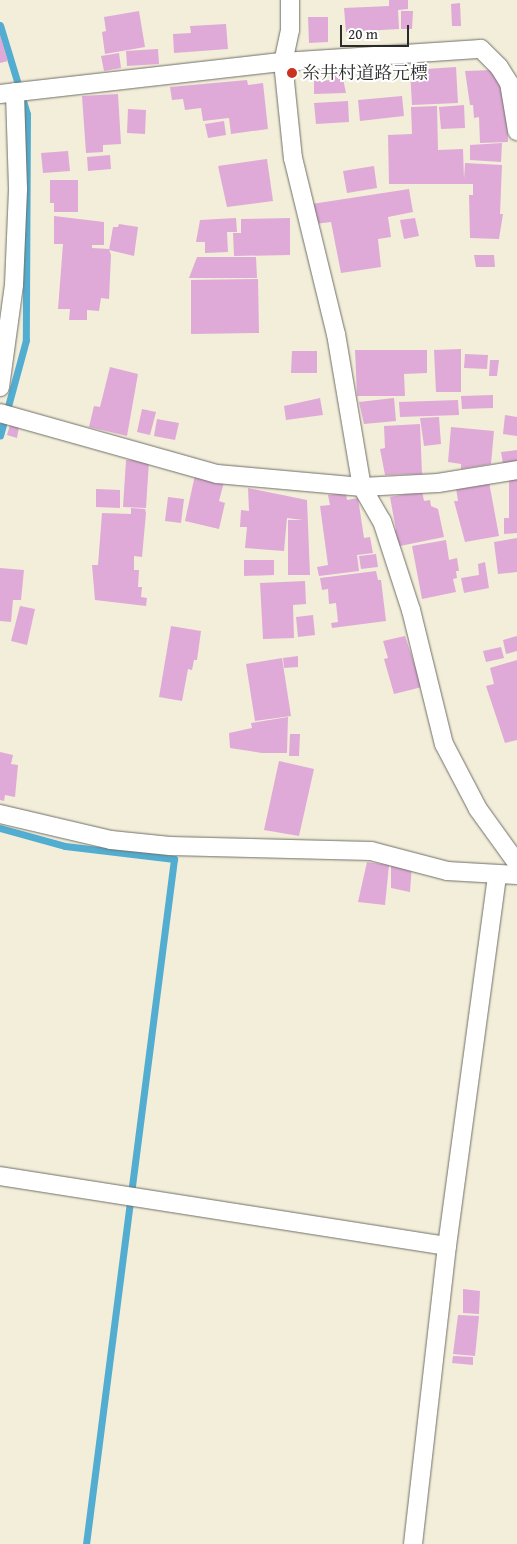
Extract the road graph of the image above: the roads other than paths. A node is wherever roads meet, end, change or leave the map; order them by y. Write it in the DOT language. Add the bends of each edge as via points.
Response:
graph roads {
  1 [pos="290,0"];
  2 [pos="283,62"];
  3 [pos="8,93"];
  4 [pos="517,131"];
  5 [pos="0,387"];
  6 [pos="0,413"];
  7 [pos="517,470"];
  8 [pos="362,487"];
  9 [pos="0,814"];
  10 [pos="517,863"];
  11 [pos="497,874"];
  12 [pos="517,875"];
  13 [pos="0,1176"];
  14 [pos="447,1246"];
  15 [pos="413,1544"];
  1 -- 2 [label="street" via="290,30"];
  2 -- 3 [label="street"];
  2 -- 4 [label="street" via="480,49 500,67 509,83"];
  2 -- 8 [label="street" via="293,158 336,334"];
  3 -- 5 [label="street" via="18,189 14,285"];
  6 -- 8 [label="street" via="217,474"];
  7 -- 8 [label="street" via="438,483"];
  8 -- 10 [label="street" via="382,521 408,601 444,744 478,809"];
  9 -- 11 [label="street" via="111,840 170,846 371,852 448,871"];
  11 -- 12 [label="street"];
  11 -- 14 [label="street"];
  13 -- 14 [label="street"];
  14 -- 15 [label="street"];
}
